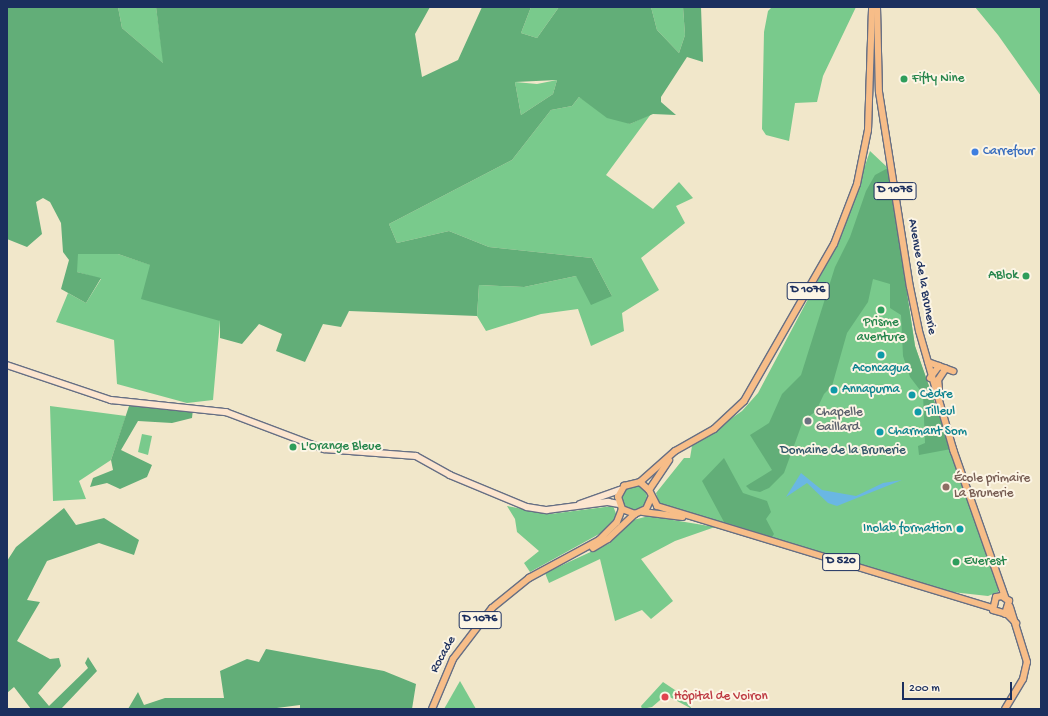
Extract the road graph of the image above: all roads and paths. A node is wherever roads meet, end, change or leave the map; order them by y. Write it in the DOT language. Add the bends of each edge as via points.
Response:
graph roads {
  1 [pos="872,7"];
  2 [pos="877,7"];
  3 [pos="876,32"];
  4 [pos="871,98"];
  5 [pos="928,362"];
  6 [pos="7,365"];
  7 [pos="942,367"];
  8 [pos="953,371"];
  9 [pos="930,378"];
  10 [pos="946,417"];
  11 [pos="683,447"];
  12 [pos="954,452"];
  13 [pos="640,482"];
  14 [pos="620,490"];
  15 [pos="649,490"];
  16 [pos="651,498"];
  17 [pos="620,506"];
  18 [pos="566,509"];
  19 [pos="643,512"];
  20 [pos="635,514"];
  21 [pos="707,521"];
  22 [pos="562,560"];
  23 [pos="1002,581"];
  24 [pos="1005,597"];
  25 [pos="996,598"];
  26 [pos="966,599"];
  27 [pos="1010,607"];
  28 [pos="992,608"];
  29 [pos="1005,614"];
  30 [pos="1017,624"];
  31 [pos="1026,656"];
  32 [pos="432,709"];
  33 [pos="1001,709"];
  34 [pos="1005,709"];
  1 -- 4 [label="main road"];
  2 -- 3 [label="main road, Avenue de la Brunerie / D 1075"];
  3 -- 4 [label="main road, D 1075"];
  3 -- 5 [label="main road, Avenue de la Brunerie / D 1075" via="879,92 910,287"];
  4 -- 11 [label="main road, D 1076" via="857,184 828,256 749,396 726,420"];
  5 -- 7 [label="main road"];
  5 -- 9 [label="main road, Avenue de la Brunerie / D 1075"];
  6 -- 18 [label="main road" via="118,402 226,412 324,449 416,456 450,475 517,503 547,510"];
  7 -- 8 [label="main road"];
  7 -- 9 [label="main road"];
  7 -- 10 [label="main road" via="938,383"];
  9 -- 10 [label="main road, Avenue de la Brunerie / D 1075"];
  9 -- 12 [label="main road, Avenue de la Brunerie / D 1075"];
  10 -- 12 [label="main road, Avenue de la Brunerie / D 1075"];
  11 -- 13 [label="main road, D 1076"];
  11 -- 15 [label="main road, D 1076" via="662,469"];
  12 -- 23 [label="main road, Avenue de la Brunerie / D 1075"];
  13 -- 14 [label="main road" via="628,483"];
  13 -- 15 [label="main road"];
  14 -- 17 [label="main road"];
  14 -- 18 [label="main road"];
  15 -- 16 [label="main road"];
  16 -- 19 [label="main road"];
  16 -- 21 [label="main road, D 520" via="657,506"];
  17 -- 18 [label="main road" via="608,502"];
  17 -- 20 [label="main road"];
  17 -- 22 [label="main road, Rocade / D 1076" via="617,522 602,537"];
  19 -- 20 [label="main road"];
  19 -- 21 [label="main road, D 520"];
  20 -- 22 [label="main road, Rocade / D 1076" via="603,542"];
  21 -- 26 [label="main road, D 520"];
  22 -- 32 [label="main road, Rocade / D 1076" via="519,585 482,618 453,659"];
  23 -- 24 [label="main road, Avenue de la Brunerie / D 1075"];
  23 -- 25 [label="main road"];
  24 -- 25 [label="main road"];
  24 -- 27 [label="main road"];
  25 -- 26 [label="main road, D 520"];
  25 -- 28 [label="main road"];
  26 -- 28 [label="main road, D 520"];
  27 -- 29 [label="main road"];
  27 -- 30 [label="main road"];
  28 -- 29 [label="main road" via="997,614"];
  29 -- 30 [label="main road"];
  30 -- 31 [label="main road"];
  31 -- 33 [label="main road" via="1021,678"];
  31 -- 34 [label="main road" via="1024,679"];
}
